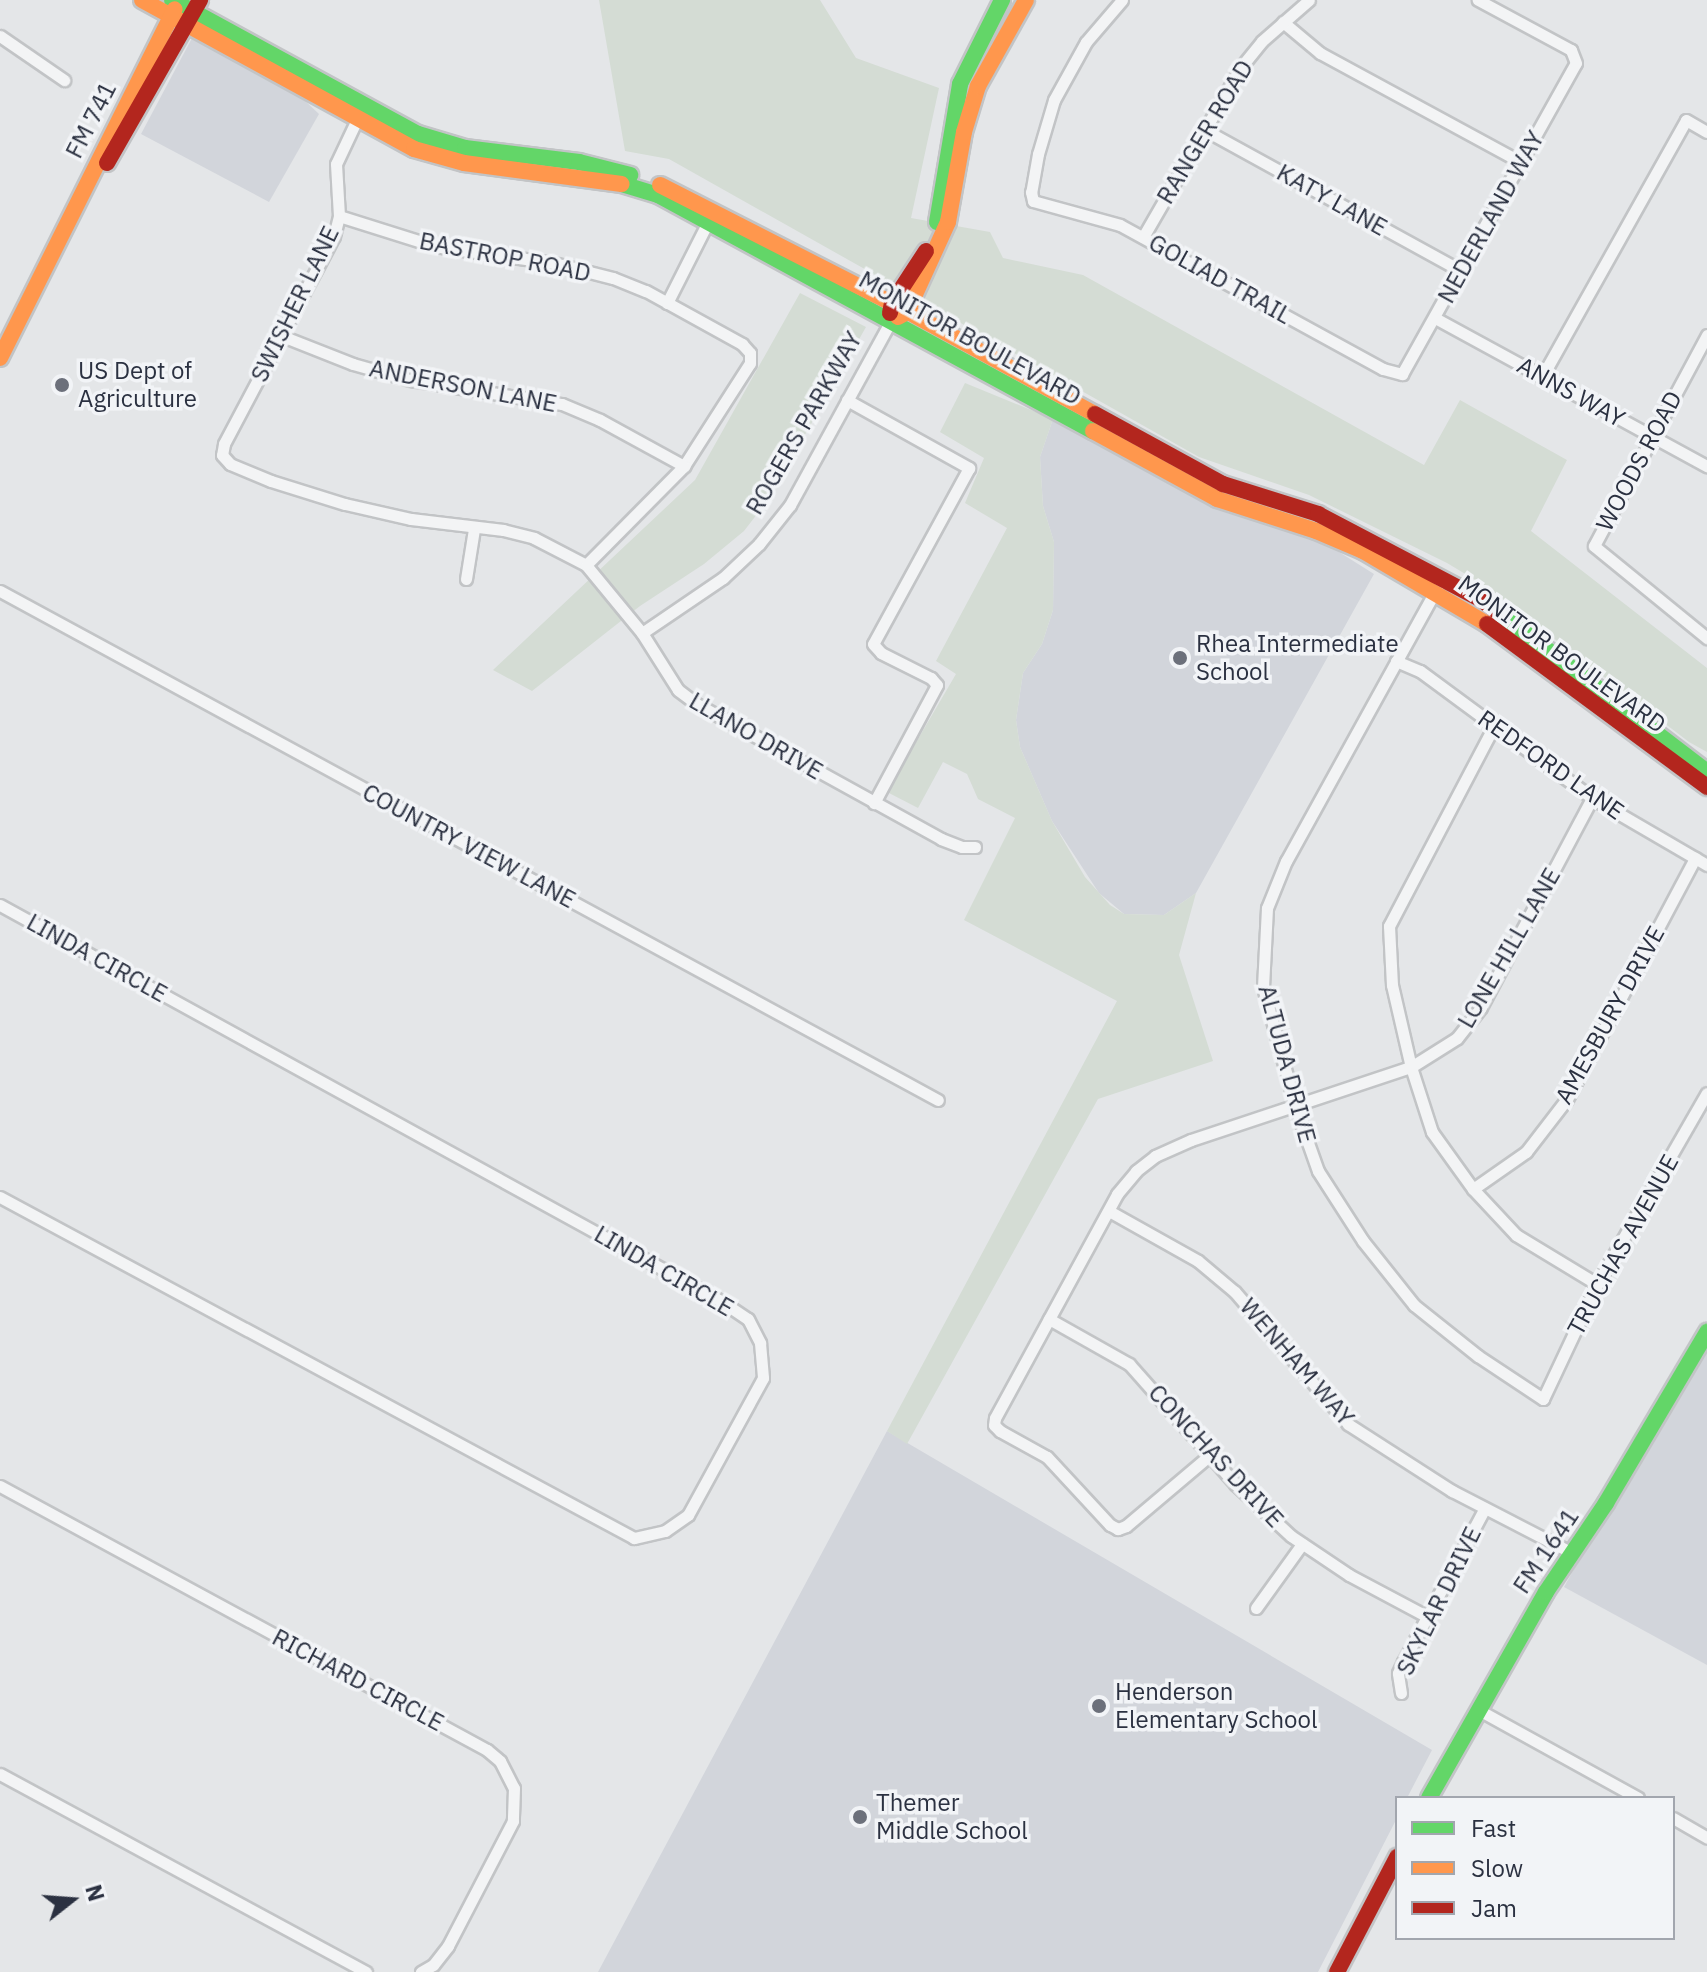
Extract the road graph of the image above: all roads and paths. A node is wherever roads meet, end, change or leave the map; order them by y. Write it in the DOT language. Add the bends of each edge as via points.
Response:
graph roads {
  1 [pos="142,0"];
  2 [pos="1002,0"];
  3 [pos="1026,0"];
  4 [pos="1122,0"];
  5 [pos="1309,0"];
  6 [pos="1478,0"];
  7 [pos="183,8"];
  8 [pos="1283,22"];
  9 [pos="0,36"];
  10 [pos="64,80"];
  11 [pos="360,112"];
  12 [pos="1203,129"];
  13 [pos="1707,132"];
  14 [pos="1521,162"];
  15 [pos="339,216"];
  16 [pos="711,216"];
  17 [pos="1143,237"];
  18 [pos="1461,271"];
  19 [pos="667,303"];
  20 [pos="899,308"];
  21 [pos="1435,318"];
  22 [pos="890,322"];
  23 [pos="1707,335"];
  24 [pos="282,336"];
  25 [pos="0,358"];
  26 [pos="1402,374"];
  27 [pos="1543,375"];
  28 [pos="847,400"];
  29 [pos="1651,436"];
  30 [pos="222,455"];
  31 [pos="684,466"];
  32 [pos="1707,466"];
  33 [pos="474,529"];
  34 [pos="586,565"];
  35 [pos="466,579"];
  36 [pos="1438,585"];
  37 [pos="0,591"];
  38 [pos="642,633"];
  39 [pos="1707,638"];
  40 [pos="1396,661"];
  41 [pos="1494,726"];
  42 [pos="1707,772"];
  43 [pos="1707,787"];
  44 [pos="1592,798"];
  45 [pos="874,803"];
  46 [pos="975,847"];
  47 [pos="1703,860"];
  48 [pos="0,905"];
  49 [pos="1411,1067"];
  50 [pos="1707,1093"];
  51 [pos="938,1100"];
  52 [pos="1295,1106"];
  53 [pos="1473,1189"];
  54 [pos="0,1197"];
  55 [pos="1109,1211"];
  56 [pos="1597,1284"];
  57 [pos="1049,1319"];
  58 [pos="1707,1332"];
  59 [pos="1543,1399"];
  60 [pos="1210,1455"];
  61 [pos="0,1486"];
  62 [pos="1485,1508"];
  63 [pos="1302,1544"];
  64 [pos="1572,1553"];
  65 [pos="1256,1608"];
  66 [pos="1426,1616"];
  67 [pos="1401,1693"];
  68 [pos="1477,1709"];
  69 [pos="0,1774"];
  70 [pos="1430,1796"];
  71 [pos="1634,1796"];
  72 [pos="1675,1819"];
  73 [pos="1707,1838"];
  74 [pos="1395,1861"];
  75 [pos="366,1972"];
  76 [pos="421,1972"];
  77 [pos="1337,1972"];
  1 -- 7 [label="street, MONITOR BOULEVARD"];
  2 -- 20 [label="street, ROGERS PARKWAY" via="960,84 941,208"];
  3 -- 20 [label="street, ROGERS PARKWAY" via="978,86 948,222"];
  4 -- 17 [label="street, GOLIAD TRAIL" via="1086,42 1054,100 1031,192 1033,201 1106,219"];
  5 -- 8 [label="street, RANGER ROAD"];
  6 -- 14 [label="street, NEDERLAND WAY" via="1577,58"];
  7 -- 11 [label="street, MONITOR BOULEVARD"];
  7 -- 25 [label="street, FM 741 / FM 741"];
  8 -- 12 [label="street, RANGER ROAD" via="1241,67"];
  8 -- 14 [label="street" via="1320,53"];
  9 -- 10 [label="street"];
  11 -- 15 [label="street, SWISHER LANE" via="336,164"];
  11 -- 16 [label="street, MONITOR BOULEVARD" via="414,149 464,163 611,180"];
  12 -- 17 [label="street, RANGER ROAD"];
  12 -- 18 [label="street, KATY LANE"];
  13 -- 27 [label="street" via="1686,120"];
  14 -- 18 [label="street, NEDERLAND WAY"];
  15 -- 19 [label="street, BASTROP ROAD" via="455,251 575,267 632,285"];
  15 -- 24 [label="street, SWISHER LANE" via="328,249"];
  16 -- 19 [label="street"];
  16 -- 20 [label="street, MONITOR BOULEVARD"];
  16 -- 22 [label="street, MONITOR BOULEVARD"];
  17 -- 26 [label="street, GOLIAD TRAIL" via="1383,369"];
  18 -- 21 [label="street, NEDERLAND WAY"];
  19 -- 31 [label="street, BASTROP ROAD" via="750,353 750,363"];
  20 -- 22 [label="street, ROGERS PARKWAY"];
  20 -- 36 [label="street, MONITOR BOULEVARD" via="1223,484 1318,514"];
  21 -- 26 [label="street, NEDERLAND WAY"];
  21 -- 27 [label="street, ANNS WAY"];
  22 -- 28 [label="street, ROGERS PARKWAY"];
  22 -- 36 [label="street, MONITOR BOULEVARD" via="1217,499 1316,531"];
  23 -- 29 [label="street, WOODS ROAD"];
  24 -- 30 [label="street, SWISHER LANE"];
  24 -- 31 [label="street, ANDERSON LANE" via="410,380 562,404"];
  27 -- 29 [label="street, ANNS WAY"];
  28 -- 38 [label="street, ROGERS PARKWAY" via="790,505 759,544 723,578"];
  28 -- 45 [label="street" via="969,468 873,644 937,685"];
  29 -- 32 [label="street, ANNS WAY"];
  29 -- 39 [label="street, WOODS ROAD" via="1594,546"];
  30 -- 33 [label="street, LLANO DRIVE" via="230,464 300,492"];
  31 -- 34 [label="street"];
  33 -- 34 [label="street, LLANO DRIVE" via="519,533"];
  33 -- 35 [label="street"];
  34 -- 38 [label="street, LLANO DRIVE"];
  36 -- 40 [label="street, ALTUDA DRIVE"];
  36 -- 42 [label="street, MONITOR BOULEVARD" via="1482,600"];
  36 -- 43 [label="street, MONITOR BOULEVARD"];
  37 -- 51 [label="street, COUNTRY VIEW LANE"];
  38 -- 45 [label="street, LLANO DRIVE" via="678,690 695,703"];
  40 -- 41 [label="street, REDFORD LANE" via="1420,671"];
  40 -- 52 [label="street, ALTUDA DRIVE" via="1286,861 1267,908 1263,987"];
  41 -- 44 [label="street, REDFORD LANE"];
  41 -- 49 [label="street" via="1389,926 1392,985"];
  44 -- 47 [label="street, REDFORD LANE"];
  44 -- 49 [label="street, LONE HILL LANE" via="1481,1007 1457,1038"];
  45 -- 46 [label="street, LLANO DRIVE" via="941,839"];
  47 -- 53 [label="street, AMESBURY DRIVE" via="1567,1099 1526,1152"];
  48 -- 54 [label="street, LINDA CIRCLE" via="721,1301 748,1319 760,1343 763,1378 688,1515 665,1531 634,1538"];
  49 -- 52 [label="street, LONE HILL LANE"];
  49 -- 53 [label="street" via="1432,1132"];
  50 -- 56 [label="street, TRUCHAS AVENUE"];
  52 -- 55 [label="street, LONE HILL LANE" via="1155,1156 1127,1182"];
  52 -- 59 [label="street, ALTUDA DRIVE" via="1318,1171 1363,1241 1414,1305"];
  53 -- 56 [label="street" via="1516,1235"];
  55 -- 57 [label="street, LONE HILL LANE"];
  55 -- 62 [label="street, WENHAM WAY" via="1198,1261 1235,1292 1348,1424"];
  56 -- 59 [label="street, TRUCHAS AVENUE"];
  57 -- 60 [label="street, CONCHAS DRIVE" via="1129,1364"];
  57 -- 60 [label="street, LONE HILL LANE" via="994,1425 1047,1457 1110,1525 1118,1529"];
  58 -- 64 [label="street, FM 1641 / FM 1641"];
  60 -- 63 [label="street, CONCHAS DRIVE"];
  61 -- 76 [label="street, RICHARD CIRCLE" via="500,1761 514,1788 513,1821 448,1946"];
  62 -- 64 [label="street, WENHAM WAY"];
  62 -- 66 [label="street, SKYLAR DRIVE"];
  63 -- 65 [label="street"];
  63 -- 66 [label="street, CONCHAS DRIVE"];
  64 -- 68 [label="street, FM 1641 / FM 1641"];
  66 -- 67 [label="street, SKYLAR DRIVE" via="1398,1673"];
  68 -- 70 [label="street, FM 1641 / FM 1641"];
  68 -- 71 [label="street"];
  69 -- 75 [label="street"];
  72 -- 73 [label="street"];
  74 -- 77 [label="street"];
}
